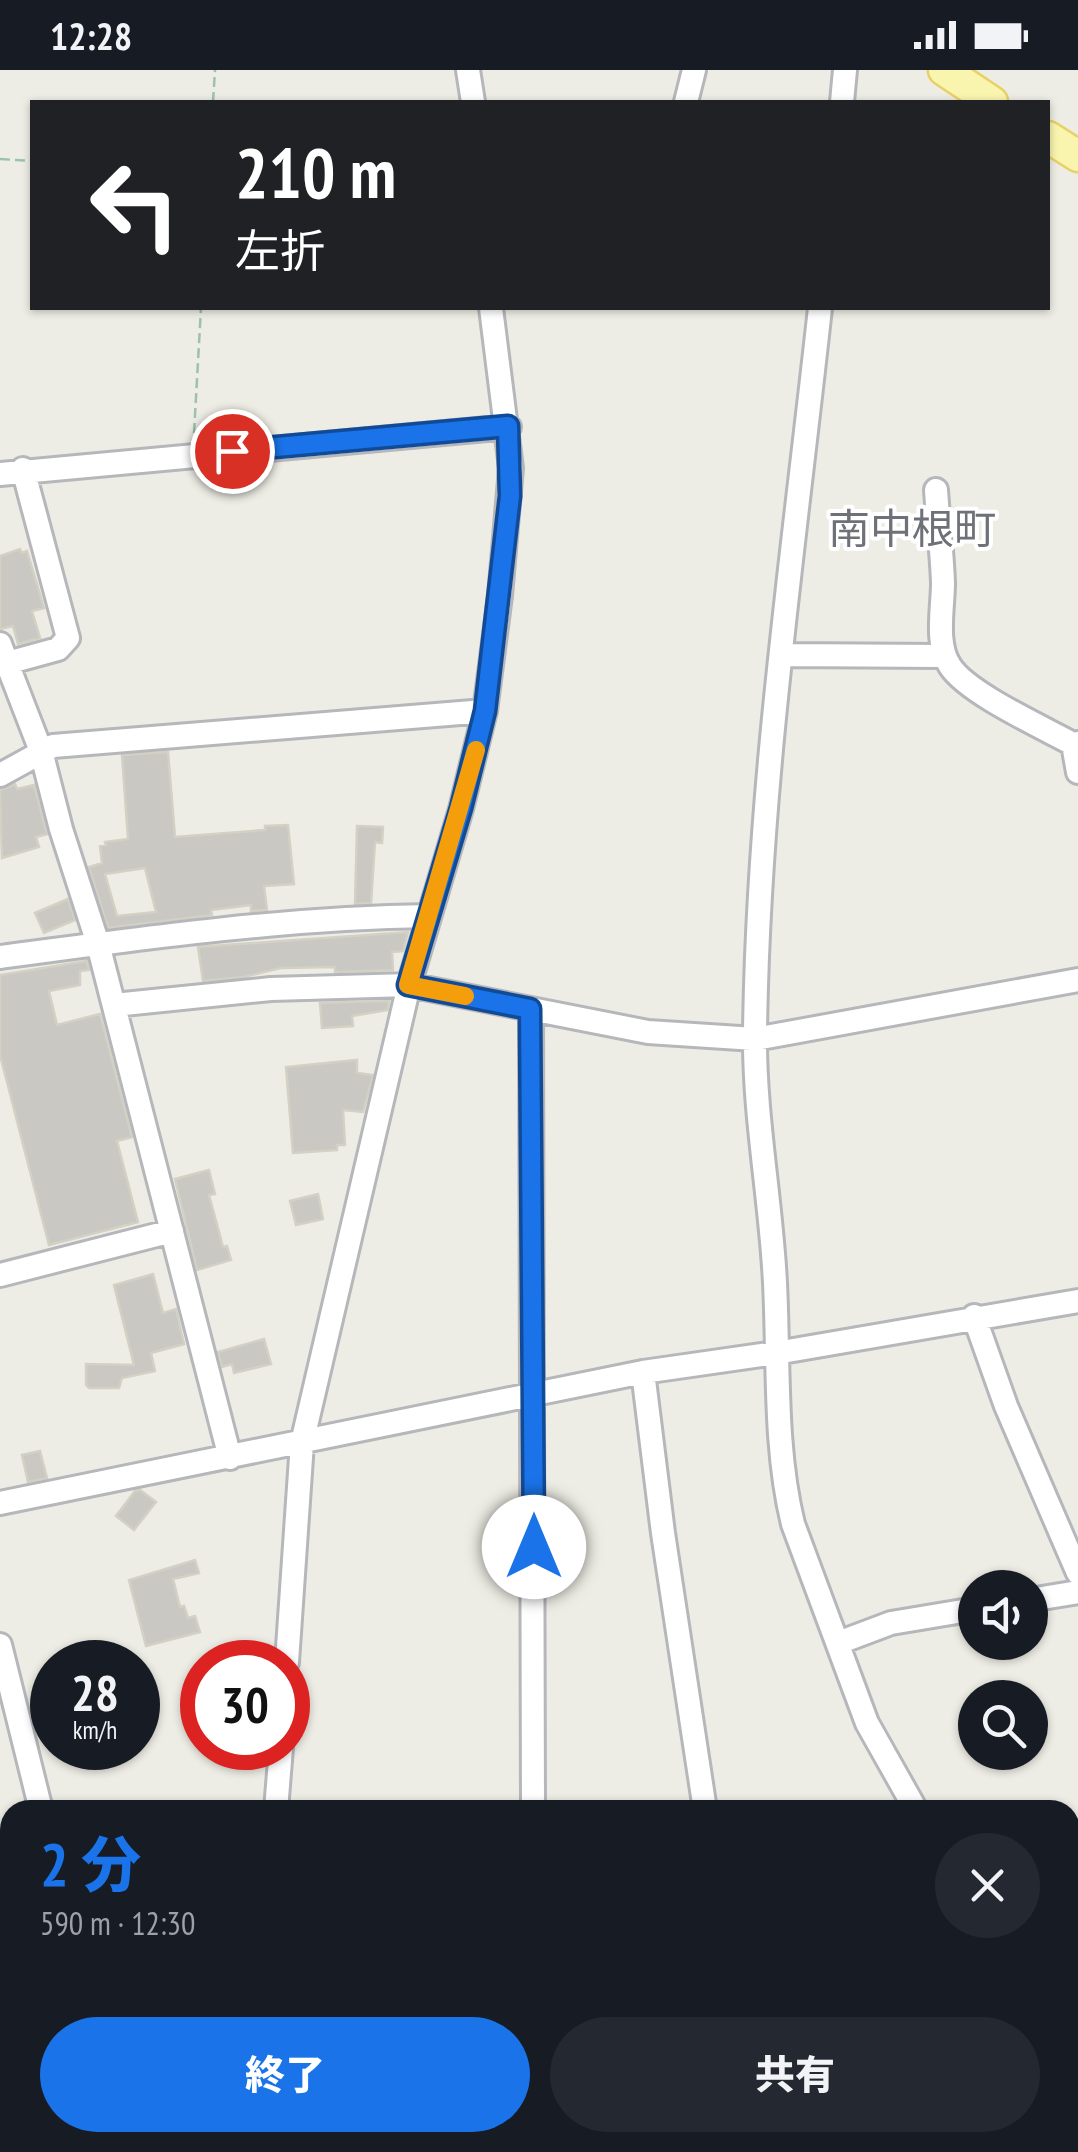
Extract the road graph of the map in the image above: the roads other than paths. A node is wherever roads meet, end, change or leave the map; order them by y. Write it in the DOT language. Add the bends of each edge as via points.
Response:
graph roads {
  1 [pos="468,70"];
  2 [pos="694,70"];
  3 [pos="845,70"];
  4 [pos="944,70"];
  5 [pos="476,100"];
  6 [pos="686,100"];
  7 [pos="842,100"];
  8 [pos="989,100"];
  9 [pos="1050,139"];
  10 [pos="1078,156"];
  11 [pos="492,310"];
  12 [pos="820,310"];
  13 [pos="508,426"];
  14 [pos="12,472"];
  15 [pos="936,490"];
  16 [pos="783,655"];
  17 [pos="944,656"];
  18 [pos="2,657"];
  19 [pos="485,711"];
  20 [pos="1075,744"];
  21 [pos="41,752"];
  22 [pos="1078,772"];
  23 [pos="0,774"];
  24 [pos="429,916"];
  25 [pos="98,944"];
  26 [pos="0,957"];
  27 [pos="1078,980"];
  28 [pos="408,985"];
  29 [pos="114,1004"];
  30 [pos="530,1009"];
  31 [pos="755,1039"];
  32 [pos="172,1231"];
  33 [pos="0,1275"];
  34 [pos="1078,1301"];
  35 [pos="974,1316"];
  36 [pos="776,1353"];
  37 [pos="643,1372"];
  38 [pos="533,1397"];
  39 [pos="302,1443"];
  40 [pos="230,1458"];
  41 [pos="0,1503"];
  42 [pos="1078,1572"];
  43 [pos="1078,1592"];
  44 [pos="1048,1597"];
  45 [pos="958,1612"];
  46 [pos="289,1640"];
  47 [pos="838,1643"];
  48 [pos="0,1645"];
  49 [pos="5,1681"];
  50 [pos="279,1770"];
  51 [pos="38,1800"];
  52 [pos="277,1800"];
  53 [pos="534,1800"];
  54 [pos="703,1800"];
  55 [pos="910,1800"];
  1 -- 5 [label="street"];
  2 -- 6 [label="street"];
  3 -- 7 [label="street"];
  4 -- 8 [label="main road"];
  9 -- 10 [label="main road"];
  11 -- 13 [label="street"];
  12 -- 16 [label="street"];
  13 -- 14 [label="street"];
  13 -- 19 [label="street" via="510,496"];
  14 -- 18 [label="street" via="68,638 58,650"];
  15 -- 17 [label="street"];
  16 -- 17 [label="street"];
  16 -- 31 [label="street" via="758,888"];
  17 -- 20 [label="street" via="966,684"];
  18 -- 21 [label="street"];
  19 -- 21 [label="street"];
  19 -- 24 [label="street"];
  20 -- 22 [label="street"];
  21 -- 23 [label="street"];
  21 -- 25 [label="street"];
  24 -- 25 [label="street" via="297,922"];
  24 -- 28 [label="street"];
  25 -- 26 [label="street"];
  25 -- 29 [label="street"];
  27 -- 31 [label="street"];
  28 -- 29 [label="street"];
  28 -- 30 [label="street"];
  28 -- 39 [label="street"];
  29 -- 32 [label="street"];
  30 -- 31 [label="street" via="648,1032"];
  30 -- 38 [label="street"];
  31 -- 36 [label="street"];
  32 -- 33 [label="street"];
  32 -- 40 [label="street"];
  34 -- 35 [label="street"];
  35 -- 36 [label="street"];
  35 -- 42 [label="street"];
  36 -- 37 [label="street"];
  36 -- 47 [label="street" via="787,1496"];
  37 -- 38 [label="street"];
  37 -- 54 [label="street"];
  38 -- 39 [label="street"];
  38 -- 53 [label="street"];
  39 -- 40 [label="street"];
  39 -- 46 [label="street"];
  40 -- 41 [label="street"];
  43 -- 44 [label="street"];
  45 -- 47 [label="street" via="890,1623"];
  47 -- 55 [label="street" via="867,1723"];
  48 -- 49 [label="street"];
  49 -- 51 [label="street"];
  50 -- 52 [label="street"];
}
